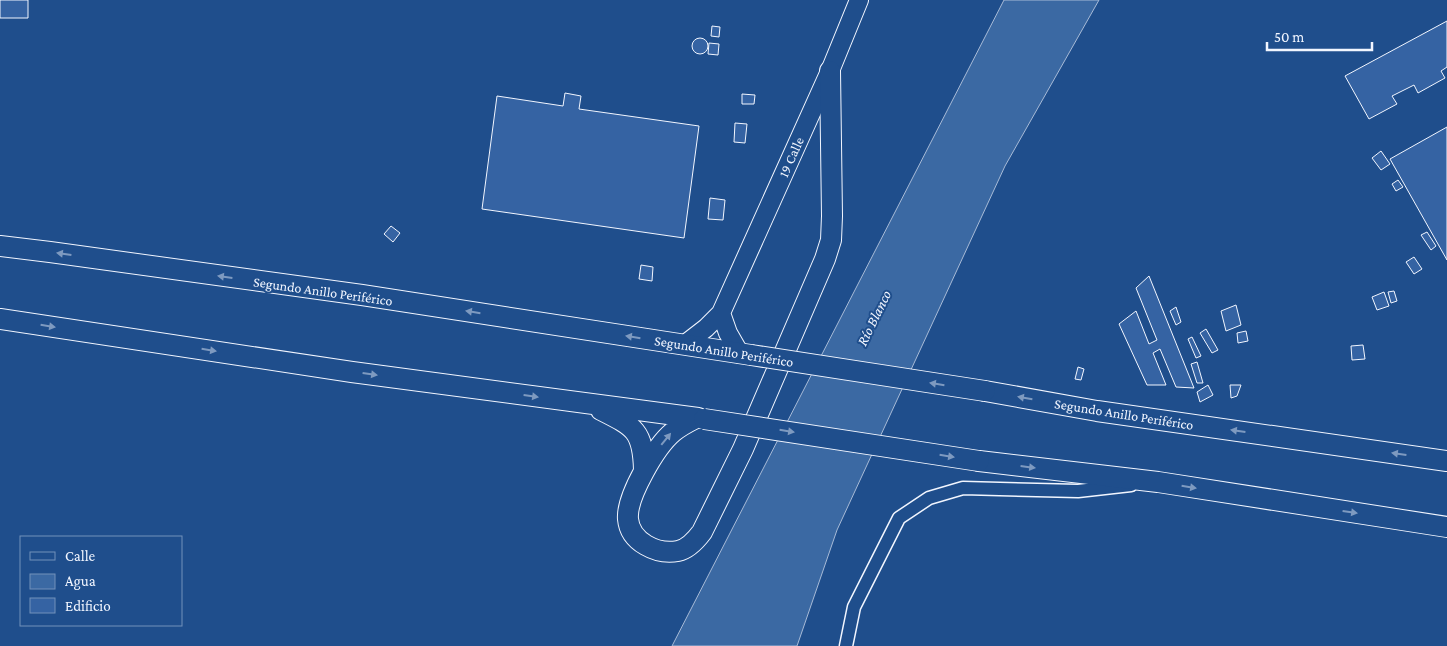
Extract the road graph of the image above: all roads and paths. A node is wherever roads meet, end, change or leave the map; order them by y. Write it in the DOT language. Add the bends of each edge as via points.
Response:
graph roads {
  1 [pos="859,0"];
  2 [pos="830,71"];
  3 [pos="0,246"];
  4 [pos="721,313"];
  5 [pos="0,319"];
  6 [pos="684,345"];
  7 [pos="745,354"];
  8 [pos="587,403"];
  9 [pos="700,418"];
  10 [pos="1447,461"];
  11 [pos="644,470"];
  12 [pos="1158,482"];
  13 [pos="1447,527"];
  14 [pos="846,646"];
  1 -- 2 [label="main road, 19 Calle"];
  2 -- 4 [label="main road, 19 Calle"];
  2 -- 11 [label="main road" via="831,240 743,449 708,523 692,544 679,551 650,548 632,531 628,520 629,503"];
  6 -- 3 [label="main road, Segundo Anillo Periférico, one-way" via="352,294"];
  4 -- 6 [label="main road, 19 Calle"];
  4 -- 7 [label="main road" via="728,333"];
  5 -- 8 [label="main road, one-way" via="352,372"];
  6 -- 7 [label="main road, Segundo Anillo Periférico"];
  10 -- 7 [label="main road, Segundo Anillo Periférico, one-way, bridge" via="1107,412"];
  8 -- 9 [label="main road"];
  8 -- 11 [label="main road" via="633,430 644,449"];
  11 -- 9 [label="main road, one-way" via="672,432"];
  9 -- 12 [label="main road, one-way, bridge" via="979,461"];
  12 -- 13 [label="main road, one-way"];
  12 -- 14 [label="street" via="1078,491 963,488 930,498 899,518 854,607"];
}
